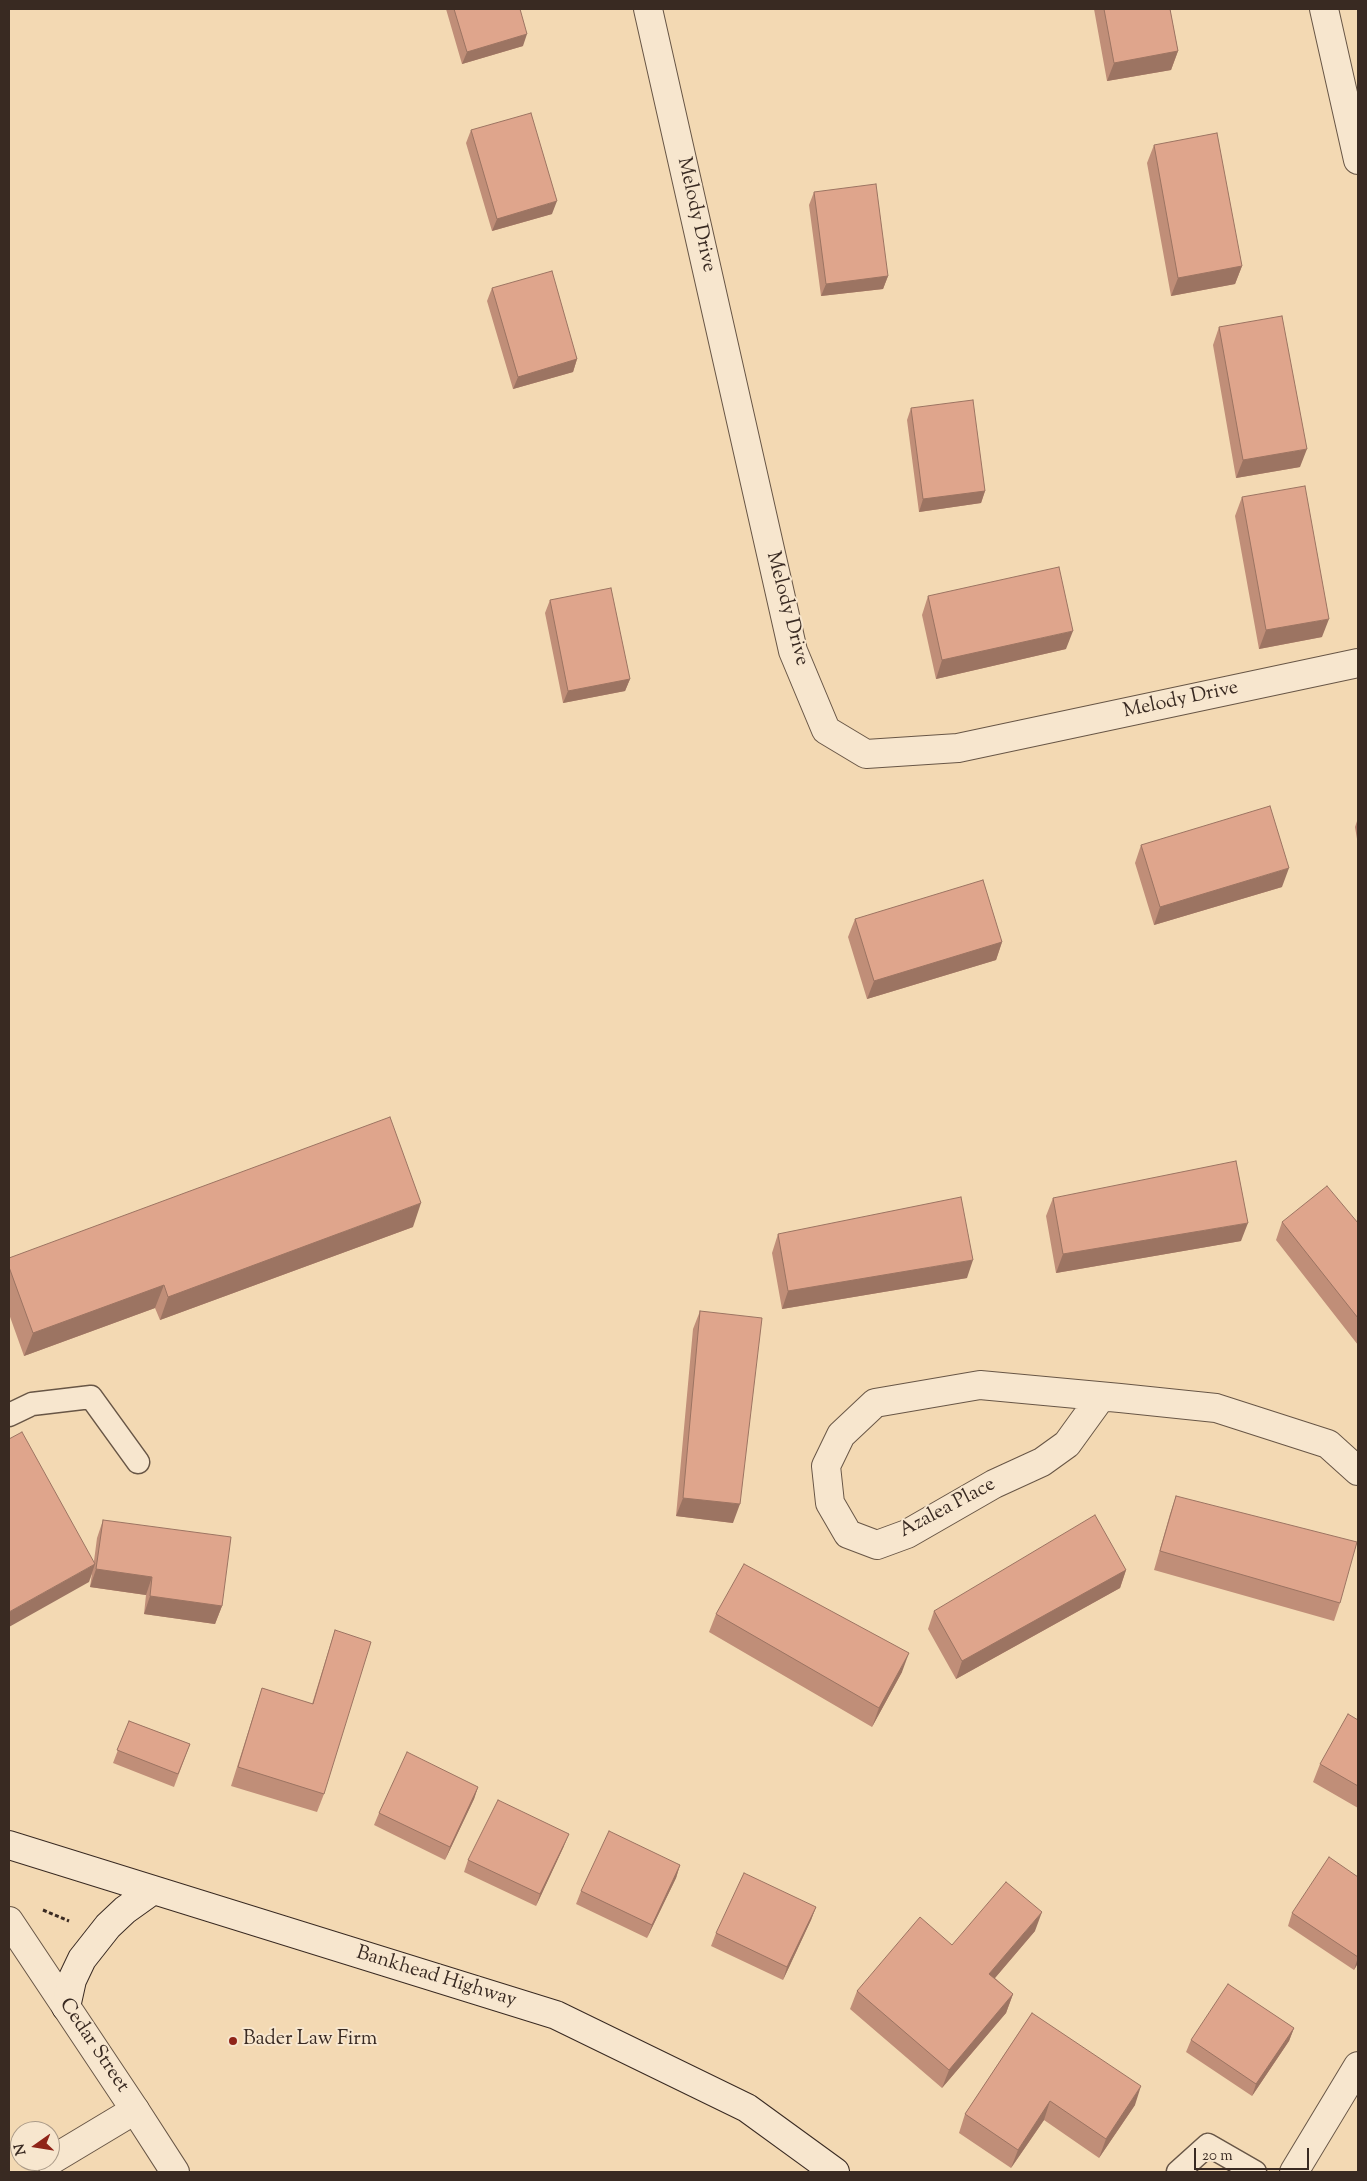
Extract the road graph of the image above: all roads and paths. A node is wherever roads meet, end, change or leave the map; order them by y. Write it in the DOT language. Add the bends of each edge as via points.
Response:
graph roads {
  1 [pos="648,9"];
  2 [pos="1324,9"];
  3 [pos="1358,160"];
  4 [pos="1358,663"];
  5 [pos="1102,1397"];
  6 [pos="9,1414"];
  7 [pos="138,1462"];
  8 [pos="1358,1471"];
  9 [pos="9,1846"];
  10 [pos="153,1890"];
  11 [pos="38,1908"];
  12 [pos="9,1922"];
  13 [pos="72,1922"];
  14 [pos="66,2007"];
  15 [pos="1358,2066"];
  16 [pos="136,2110"];
  17 [pos="60,2155"];
  18 [pos="175,2172"];
  19 [pos="835,2172"];
  20 [pos="1178,2172"];
  21 [pos="1255,2172"];
  22 [pos="1294,2172"];
  1 -- 4 [label="street, Melody Drive" via="793,651 826,730 866,754 958,748"];
  2 -- 3 [label="street"];
  5 -- 5 [label="street, Azalea Place" via="980,1385 875,1403 841,1435 826,1466 830,1503 848,1534 877,1545 907,1534 994,1484 1042,1462 1067,1444"];
  5 -- 8 [label="street, Azalea Place" via="1216,1408 1328,1444"];
  6 -- 7 [label="lane" via="32,1404 91,1396"];
  9 -- 10 [label="street, Bankhead Highway"];
  10 -- 14 [label="street" via="125,1910 82,1959 72,1980"];
  10 -- 19 [label="street, Bankhead Highway" via="556,2015 747,2108"];
  11 -- 13 [label="path"];
  12 -- 14 [label="street, Cedar Street"];
  14 -- 16 [label="street, Cedar Street"];
  15 -- 22 [label="street"];
  16 -- 17 [label="street"];
  16 -- 18 [label="street, Cedar Street"];
  20 -- 21 [label="lane" via="1208,2144"];
}
